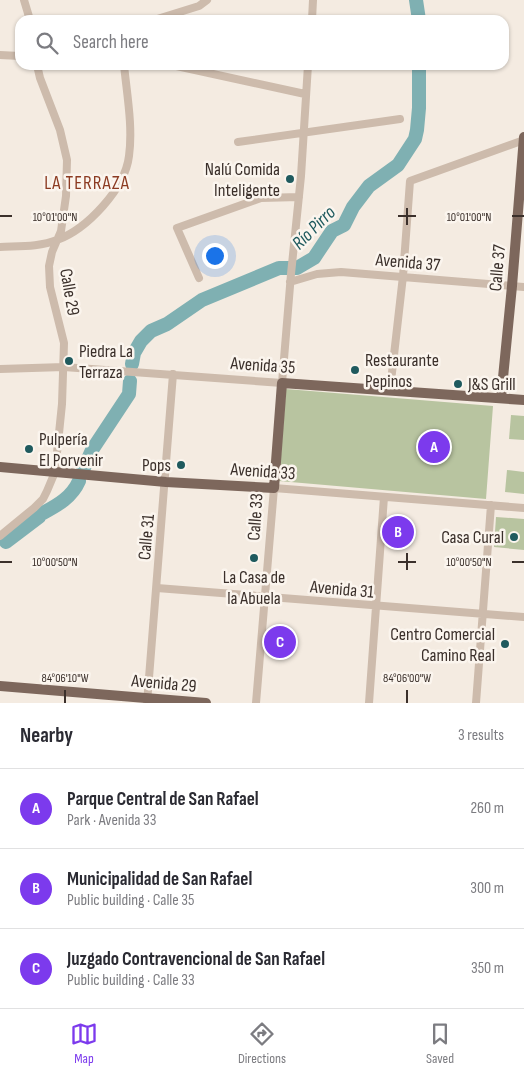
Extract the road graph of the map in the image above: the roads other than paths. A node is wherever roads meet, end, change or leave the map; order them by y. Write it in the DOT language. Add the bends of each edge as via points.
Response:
graph roads {
  1 [pos="24,0"];
  2 [pos="207,0"];
  3 [pos="313,0"];
  4 [pos="28,15"];
  5 [pos="170,15"];
  6 [pos="312,15"];
  7 [pos="0,55"];
  8 [pos="15,56"];
  9 [pos="38,70"];
  10 [pos="124,70"];
  11 [pos="195,70"];
  12 [pos="308,70"];
  13 [pos="306,94"];
  14 [pos="400,119"];
  15 [pos="303,134"];
  16 [pos="524,138"];
  17 [pos="238,142"];
  18 [pos="523,177"];
  19 [pos="299,197"];
  20 [pos="56,240"];
  21 [pos="0,247"];
  22 [pos="402,276"];
  23 [pos="199,278"];
  24 [pos="291,278"];
  25 [pos="512,286"];
  26 [pos="524,287"];
  27 [pos="64,367"];
  28 [pos="0,369"];
  29 [pos="173,374"];
  30 [pos="282,383"];
  31 [pos="390,390"];
  32 [pos="501,398"];
  33 [pos="524,400"];
  34 [pos="0,467"];
  35 [pos="55,472"];
  36 [pos="166,482"];
  37 [pos="274,488"];
  38 [pos="384,497"];
  39 [pos="491,505"];
  40 [pos="524,508"];
  41 [pos="0,536"];
  42 [pos="157,588"];
  43 [pos="265,597"];
  44 [pos="375,607"];
  45 [pos="484,614"];
  46 [pos="524,617"];
  47 [pos="0,686"];
  48 [pos="147,700"];
  49 [pos="206,703"];
  50 [pos="256,703"];
  51 [pos="369,703"];
  52 [pos="476,703"];
  1 -- 4 [label="street"];
  2 -- 5 [label="street" via="199,6"];
  3 -- 6 [label="street"];
  7 -- 8 [label="street"];
  9 -- 20 [label="street, Calle 29" via="67,160 66,196 61,232"];
  10 -- 20 [label="street" via="131,139 126,171 117,188 90,219"];
  11 -- 13 [label="street"];
  12 -- 13 [label="street, Calle 33"];
  13 -- 15 [label="street, Calle 33"];
  14 -- 15 [label="street"];
  15 -- 17 [label="street"];
  15 -- 19 [label="street, Calle 33"];
  16 -- 18 [label="main road, Calle 37"];
  16 -- 22 [label="street" via="411,180"];
  18 -- 25 [label="main road, Calle 37"];
  19 -- 23 [label="street" via="261,198 177,228"];
  19 -- 24 [label="street, Calle 33"];
  20 -- 21 [label="street"];
  20 -- 27 [label="street, Calle 29" via="49,266 50,287 62,331"];
  22 -- 24 [label="street, Avenida 37" via="330,272"];
  22 -- 25 [label="street, Avenida 37"];
  22 -- 31 [label="street"];
  24 -- 30 [label="street, Calle 33"];
  25 -- 26 [label="street, Avenida 37"];
  25 -- 32 [label="main road, Calle 37"];
  27 -- 28 [label="street, Avenida 35"];
  27 -- 29 [label="street, Avenida 35"];
  27 -- 35 [label="street, Calle 29"];
  29 -- 30 [label="street, Avenida 35"];
  29 -- 36 [label="street, Calle 31"];
  30 -- 31 [label="main road, Avenida 35"];
  30 -- 37 [label="main road, Calle 33"];
  31 -- 32 [label="main road, Avenida 35"];
  32 -- 33 [label="main road, Avenida 35"];
  34 -- 35 [label="main road, Avenida 33"];
  35 -- 36 [label="main road, Avenida 33"];
  35 -- 41 [label="street, Calle 29" via="43,499"];
  36 -- 37 [label="main road, Avenida 33"];
  36 -- 42 [label="street, Calle 31"];
  37 -- 38 [label="street, Avenida 33"];
  37 -- 43 [label="street, Calle 33"];
  38 -- 39 [label="street, Avenida 33"];
  38 -- 44 [label="street"];
  39 -- 40 [label="street, Avenida 33"];
  39 -- 45 [label="street"];
  42 -- 43 [label="street, Avenida 31"];
  42 -- 48 [label="street, Calle 31"];
  43 -- 44 [label="street, Avenida 31"];
  43 -- 50 [label="street, Calle 33"];
  44 -- 45 [label="street, Avenida 31"];
  44 -- 51 [label="street"];
  45 -- 46 [label="street, Avenida 31"];
  45 -- 52 [label="street"];
  47 -- 48 [label="main road, Avenida 29"];
  48 -- 49 [label="main road, Avenida 29"];
}
